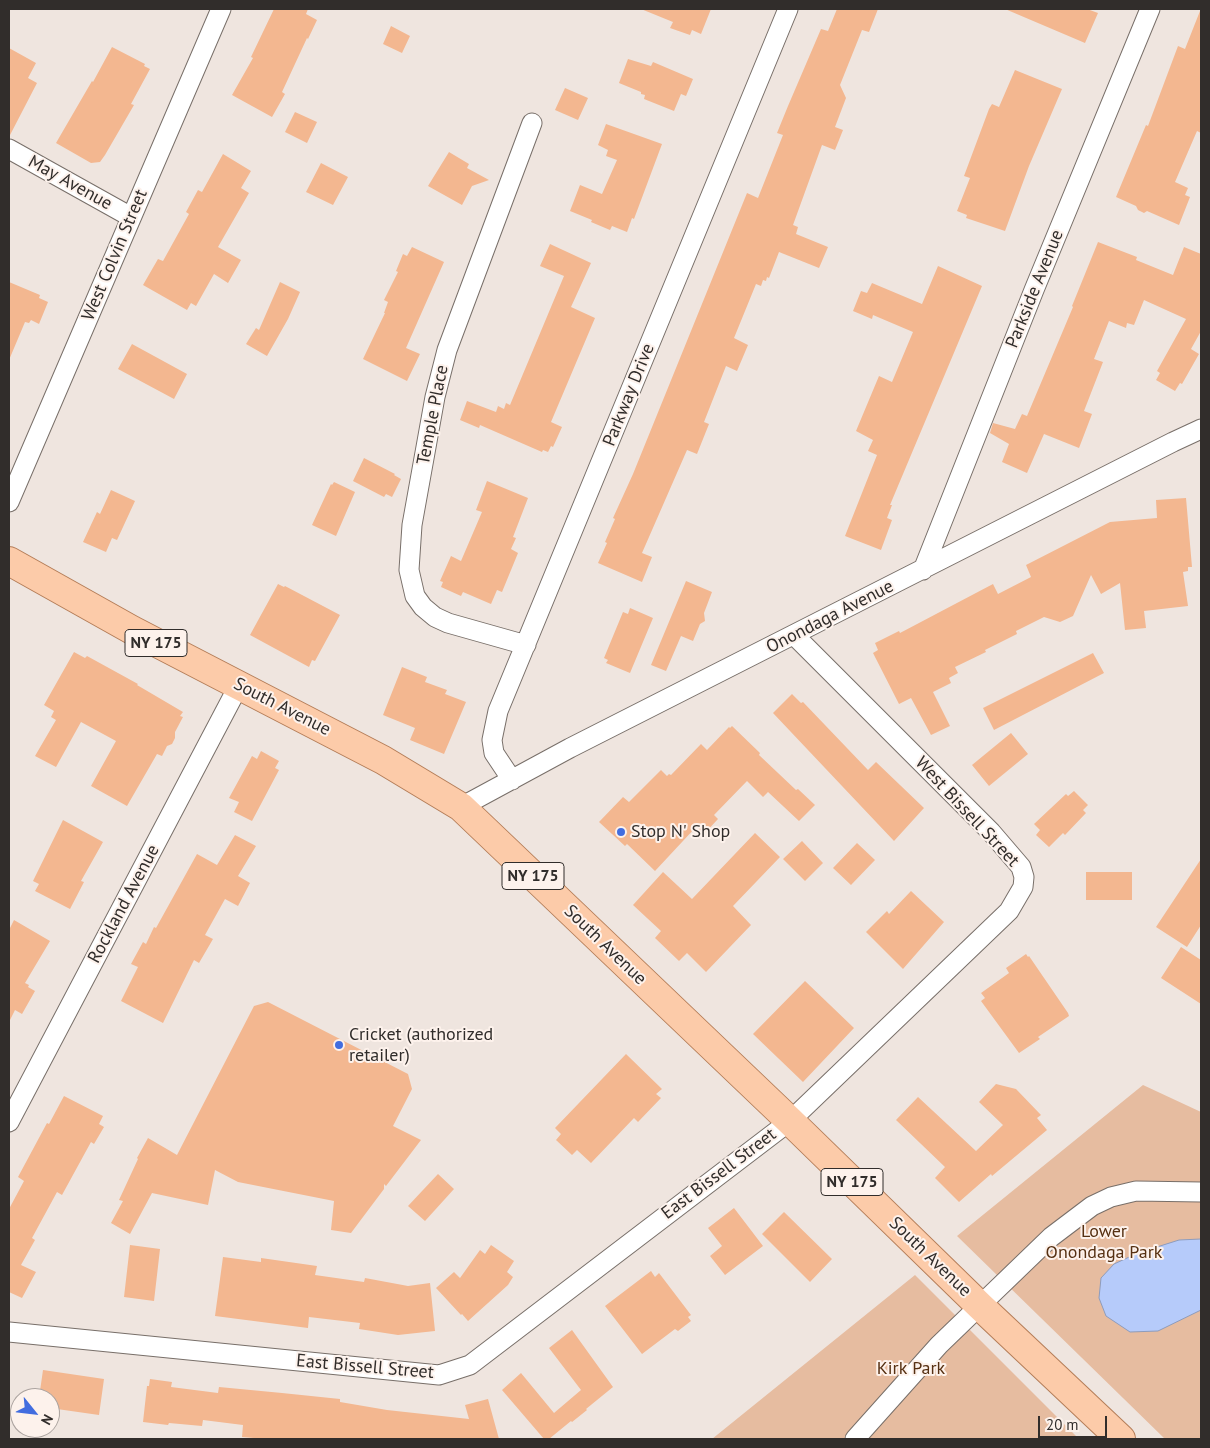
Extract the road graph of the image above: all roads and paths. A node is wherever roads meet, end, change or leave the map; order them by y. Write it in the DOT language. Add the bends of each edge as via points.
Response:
graph roads {
  1 [pos="221,9"];
  2 [pos="788,9"];
  3 [pos="1150,9"];
  4 [pos="532,123"];
  5 [pos="9,149"];
  6 [pos="131,217"];
  7 [pos="1201,429"];
  8 [pos="9,502"];
  9 [pos="9,562"];
  10 [pos="923,570"];
  11 [pos="794,635"];
  12 [pos="526,645"];
  13 [pos="239,685"];
  14 [pos="512,780"];
  15 [pos="461,807"];
  16 [pos="790,1121"];
  17 [pos="9,1122"];
  18 [pos="1201,1192"];
  19 [pos="980,1306"];
  20 [pos="9,1332"];
  21 [pos="855,1439"];
  22 [pos="1121,1439"];
  1 -- 6 [label="street, West Colvin Street"];
  2 -- 12 [label="street, Parkway Drive"];
  3 -- 10 [label="street, Parkside Avenue"];
  4 -- 12 [label="street, Temple Place" via="447,350 435,397 412,525 408,570 415,596 435,617"];
  5 -- 6 [label="street, May Avenue"];
  6 -- 8 [label="street, West Colvin Street"];
  7 -- 10 [label="street, Onondaga Avenue"];
  9 -- 13 [label="main road, South Avenue / NY 175"];
  10 -- 11 [label="street, Onondaga Avenue"];
  11 -- 14 [label="street, Onondaga Avenue"];
  11 -- 16 [label="street, West Bissell Street" via="991,832 1021,868 1024,877 1023,887 1009,911"];
  12 -- 14 [label="street, Parkway Drive" via="498,712 492,740 494,753"];
  13 -- 15 [label="main road, South Avenue / NY 175" via="383,760"];
  13 -- 17 [label="street, Rockland Avenue"];
  14 -- 15 [label="street, Onondaga Avenue"];
  15 -- 16 [label="main road, South Avenue / NY 175"];
  16 -- 19 [label="main road, South Avenue / NY 175"];
  16 -- 20 [label="street, East Bissell Street" via="470,1365 439,1375"];
  18 -- 19 [label="street" via="1136,1191 1092,1206 1050,1237"];
  19 -- 21 [label="street" via="939,1345"];
  19 -- 22 [label="main road, South Avenue / NY 175"];
}
